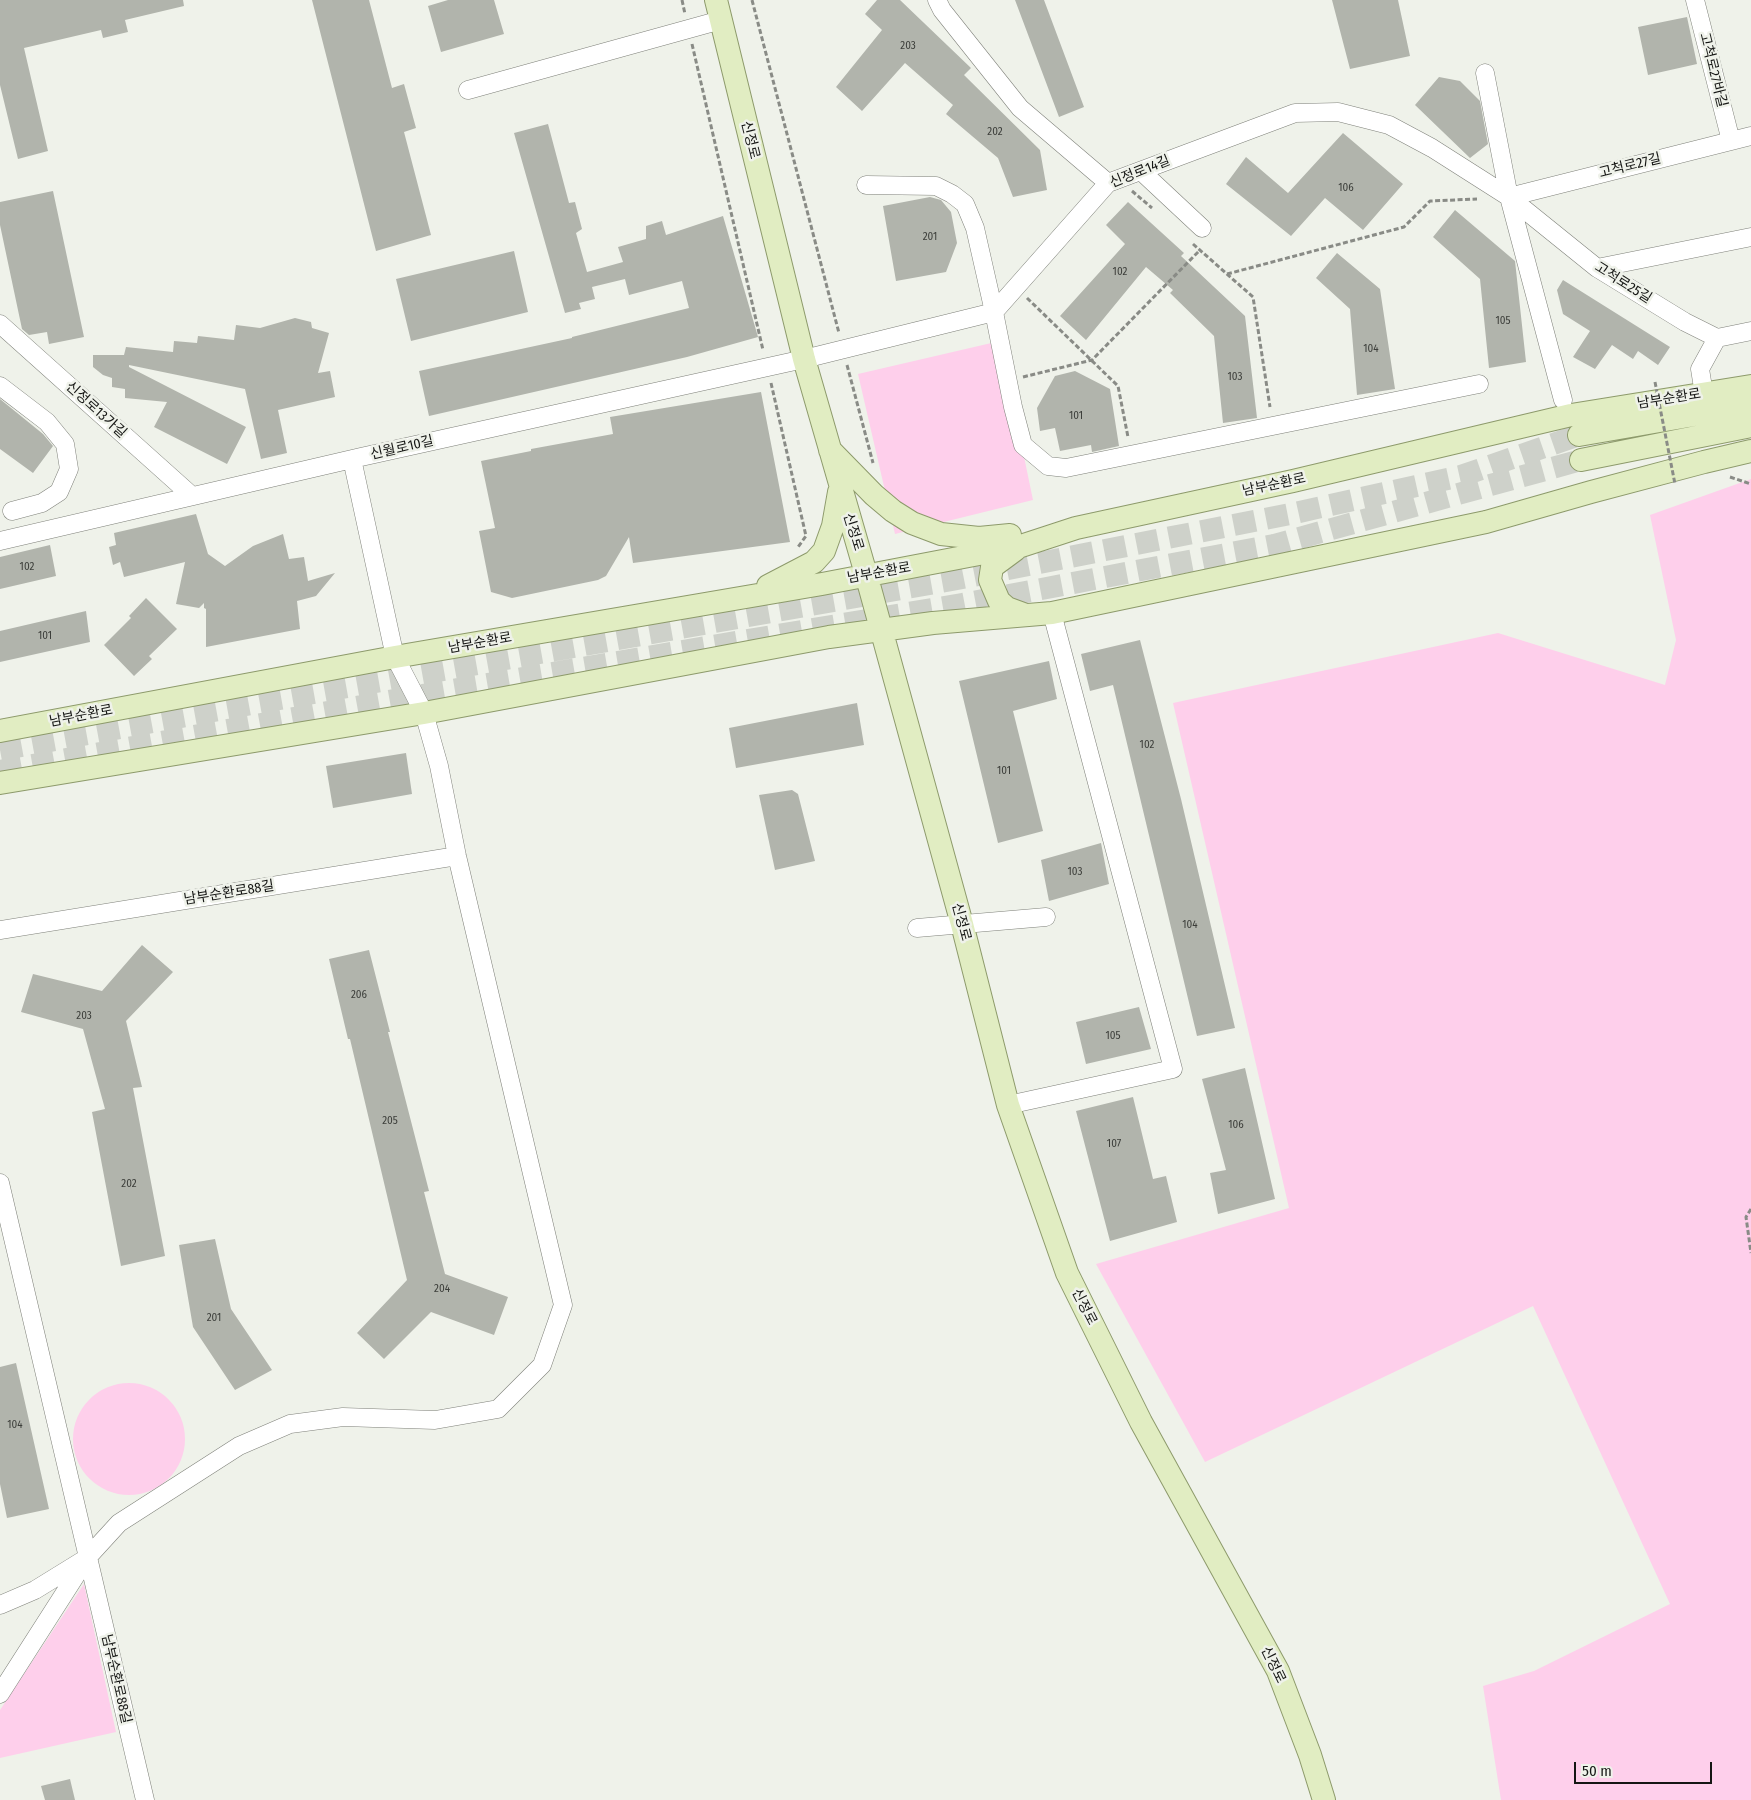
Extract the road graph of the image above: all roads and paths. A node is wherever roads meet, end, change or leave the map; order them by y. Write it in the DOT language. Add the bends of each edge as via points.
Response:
graph roads {
  1 [pos="682,0"];
  2 [pos="752,0"];
  3 [pos="937,0"];
  4 [pos="1694,0"];
  5 [pos="718,10"];
  6 [pos="688,29"];
  7 [pos="1485,73"];
  8 [pos="468,90"];
  9 [pos="1751,136"];
  10 [pos="1731,141"];
  11 [pos="1141,171"];
  12 [pos="1113,181"];
  13 [pos="866,185"];
  14 [pos="1509,197"];
  15 [pos="1155,211"];
  16 [pos="1202,228"];
  17 [pos="1751,237"];
  18 [pos="1192,243"];
  19 [pos="1200,250"];
  20 [pos="1597,268"];
  21 [pos="1227,274"];
  22 [pos="1016,287"];
  23 [pos="994,312"];
  24 [pos="0,324"];
  25 [pos="1751,331"];
  26 [pos="1717,338"];
  27 [pos="843,349"];
  28 [pos="804,359"];
  29 [pos="1092,360"];
  30 [pos="767,367"];
  31 [pos="1008,381"];
  32 [pos="1655,382"];
  33 [pos="1479,384"];
  34 [pos="0,386"];
  35 [pos="1751,386"];
  36 [pos="1704,394"];
  37 [pos="1563,400"];
  38 [pos="1751,405"];
  39 [pos="1270,408"];
  40 [pos="1751,426"];
  41 [pos="1579,435"];
  42 [pos="829,449"];
  43 [pos="1751,451"];
  44 [pos="1132,454"];
  45 [pos="352,459"];
  46 [pos="1581,460"];
  47 [pos="873,464"];
  48 [pos="1675,484"];
  49 [pos="840,486"];
  50 [pos="192,496"];
  51 [pos="12,511"];
  52 [pos="1076,528"];
  53 [pos="0,540"];
  54 [pos="1021,546"];
  55 [pos="797,548"];
  56 [pos="866,574"];
  57 [pos="746,597"];
  58 [pos="1052,613"];
  59 [pos="1027,615"];
  60 [pos="882,631"];
  61 [pos="395,657"];
  62 [pos="424,713"];
  63 [pos="0,731"];
  64 [pos="0,783"];
  65 [pos="457,856"];
  66 [pos="1046,917"];
  67 [pos="962,924"];
  68 [pos="917,928"];
  69 [pos="0,930"];
  70 [pos="1008,1105"];
  71 [pos="0,1183"];
  72 [pos="1751,1209"];
  73 [pos="1751,1253"];
  74 [pos="87,1558"];
  75 [pos="0,1605"];
  76 [pos="0,1694"];
  77 [pos="145,1800"];
  78 [pos="1324,1800"];
  1 -- 6 [label="path"];
  2 -- 27 [label="path"];
  3 -- 12 [label="street" via="1020,108"];
  4 -- 10 [label="street, 고척로27바길"];
  5 -- 6 [label="street"];
  5 -- 28 [label="main road, 신정로"];
  6 -- 8 [label="street"];
  6 -- 30 [label="path"];
  7 -- 14 [label="street"];
  9 -- 10 [label="street, 고척로27길"];
  10 -- 14 [label="street, 고척로27길"];
  11 -- 12 [label="street, 신정로14길"];
  11 -- 14 [label="street, 신정로14길" via="1295,113 1338,112 1390,125"];
  11 -- 16 [label="street"];
  12 -- 15 [label="path"];
  12 -- 22 [label="street, 신정로14길"];
  13 -- 23 [label="street" via="936,186 965,204 975,228"];
  14 -- 20 [label="street, 고척로25길"];
  14 -- 21 [label="path" via="1430,202 1404,227"];
  14 -- 37 [label="street"];
  17 -- 20 [label="street"];
  18 -- 19 [label="path"];
  19 -- 21 [label="path"];
  19 -- 29 [label="path"];
  20 -- 26 [label="street, 고척로25길"];
  21 -- 39 [label="path" via="1253,297"];
  22 -- 23 [label="street, 신정로14길"];
  22 -- 29 [label="path"];
  23 -- 27 [label="street"];
  23 -- 31 [label="street"];
  24 -- 50 [label="street, 신정로13가길"];
  25 -- 26 [label="street"];
  26 -- 36 [label="street" via="1700,369"];
  27 -- 28 [label="street"];
  27 -- 47 [label="path"];
  28 -- 30 [label="street, 신월로10길"];
  28 -- 42 [label="main road, 신정로"];
  29 -- 31 [label="path"];
  29 -- 44 [label="path" via="1118,386"];
  30 -- 45 [label="street, 신월로10길"];
  30 -- 55 [label="path" via="806,536"];
  31 -- 44 [label="street" via="1023,444 1048,466 1066,468"];
  32 -- 48 [label="path, bridge"];
  33 -- 44 [label="street"];
  34 -- 51 [label="street" via="47,422 65,444 69,469 59,492 42,503"];
  35 -- 36 [label="main road, 남부순환로"];
  36 -- 52 [label="main road, 남부순환로" via="1572,415 1293,482"];
  38 -- 41 [label="main road, 남부순환로"];
  40 -- 46 [label="main road"];
  42 -- 49 [label="main road, 신정로"];
  42 -- 52 [label="main road" via="893,511 912,523 941,534 980,538"];
  43 -- 58 [label="main road" via="1486,522"];
  45 -- 50 [label="street, 신월로10길"];
  45 -- 61 [label="street"];
  49 -- 56 [label="main road, 신정로"];
  49 -- 57 [label="main road" via="833,526 824,551 814,562"];
  50 -- 53 [label="street, 신월로10길"];
  52 -- 54 [label="main road, 남부순환로"];
  54 -- 56 [label="main road, 남부순환로"];
  54 -- 59 [label="main road" via="992,566 990,580 999,601 1007,608"];
  56 -- 57 [label="main road, 남부순환로"];
  56 -- 60 [label="main road, 신정로"];
  57 -- 61 [label="main road, 남부순환로"];
  58 -- 59 [label="main road"];
  58 -- 70 [label="street" via="1173,1069"];
  59 -- 60 [label="main road"];
  60 -- 62 [label="main road" via="829,637"];
  60 -- 67 [label="main road, 신정로"];
  61 -- 62 [label="street"];
  61 -- 63 [label="main road, 남부순환로"];
  62 -- 64 [label="main road"];
  62 -- 65 [label="street" via="439,766"];
  65 -- 69 [label="street, 남부순환로88길"];
  65 -- 74 [label="street" via="564,1305 542,1365 498,1409 435,1420 343,1417 290,1424 239,1446 118,1523"];
  66 -- 67 [label="street"];
  67 -- 68 [label="street"];
  67 -- 70 [label="main road, 신정로"];
  70 -- 78 [label="main road, 신정로" via="1067,1273 1141,1422 1278,1671"];
  71 -- 74 [label="street, 남부순환로88길"];
  72 -- 73 [label="path" via="1746,1217"];
  74 -- 75 [label="street" via="35,1590"];
  74 -- 76 [label="street"];
  74 -- 77 [label="street, 남부순환로88길"];
}
